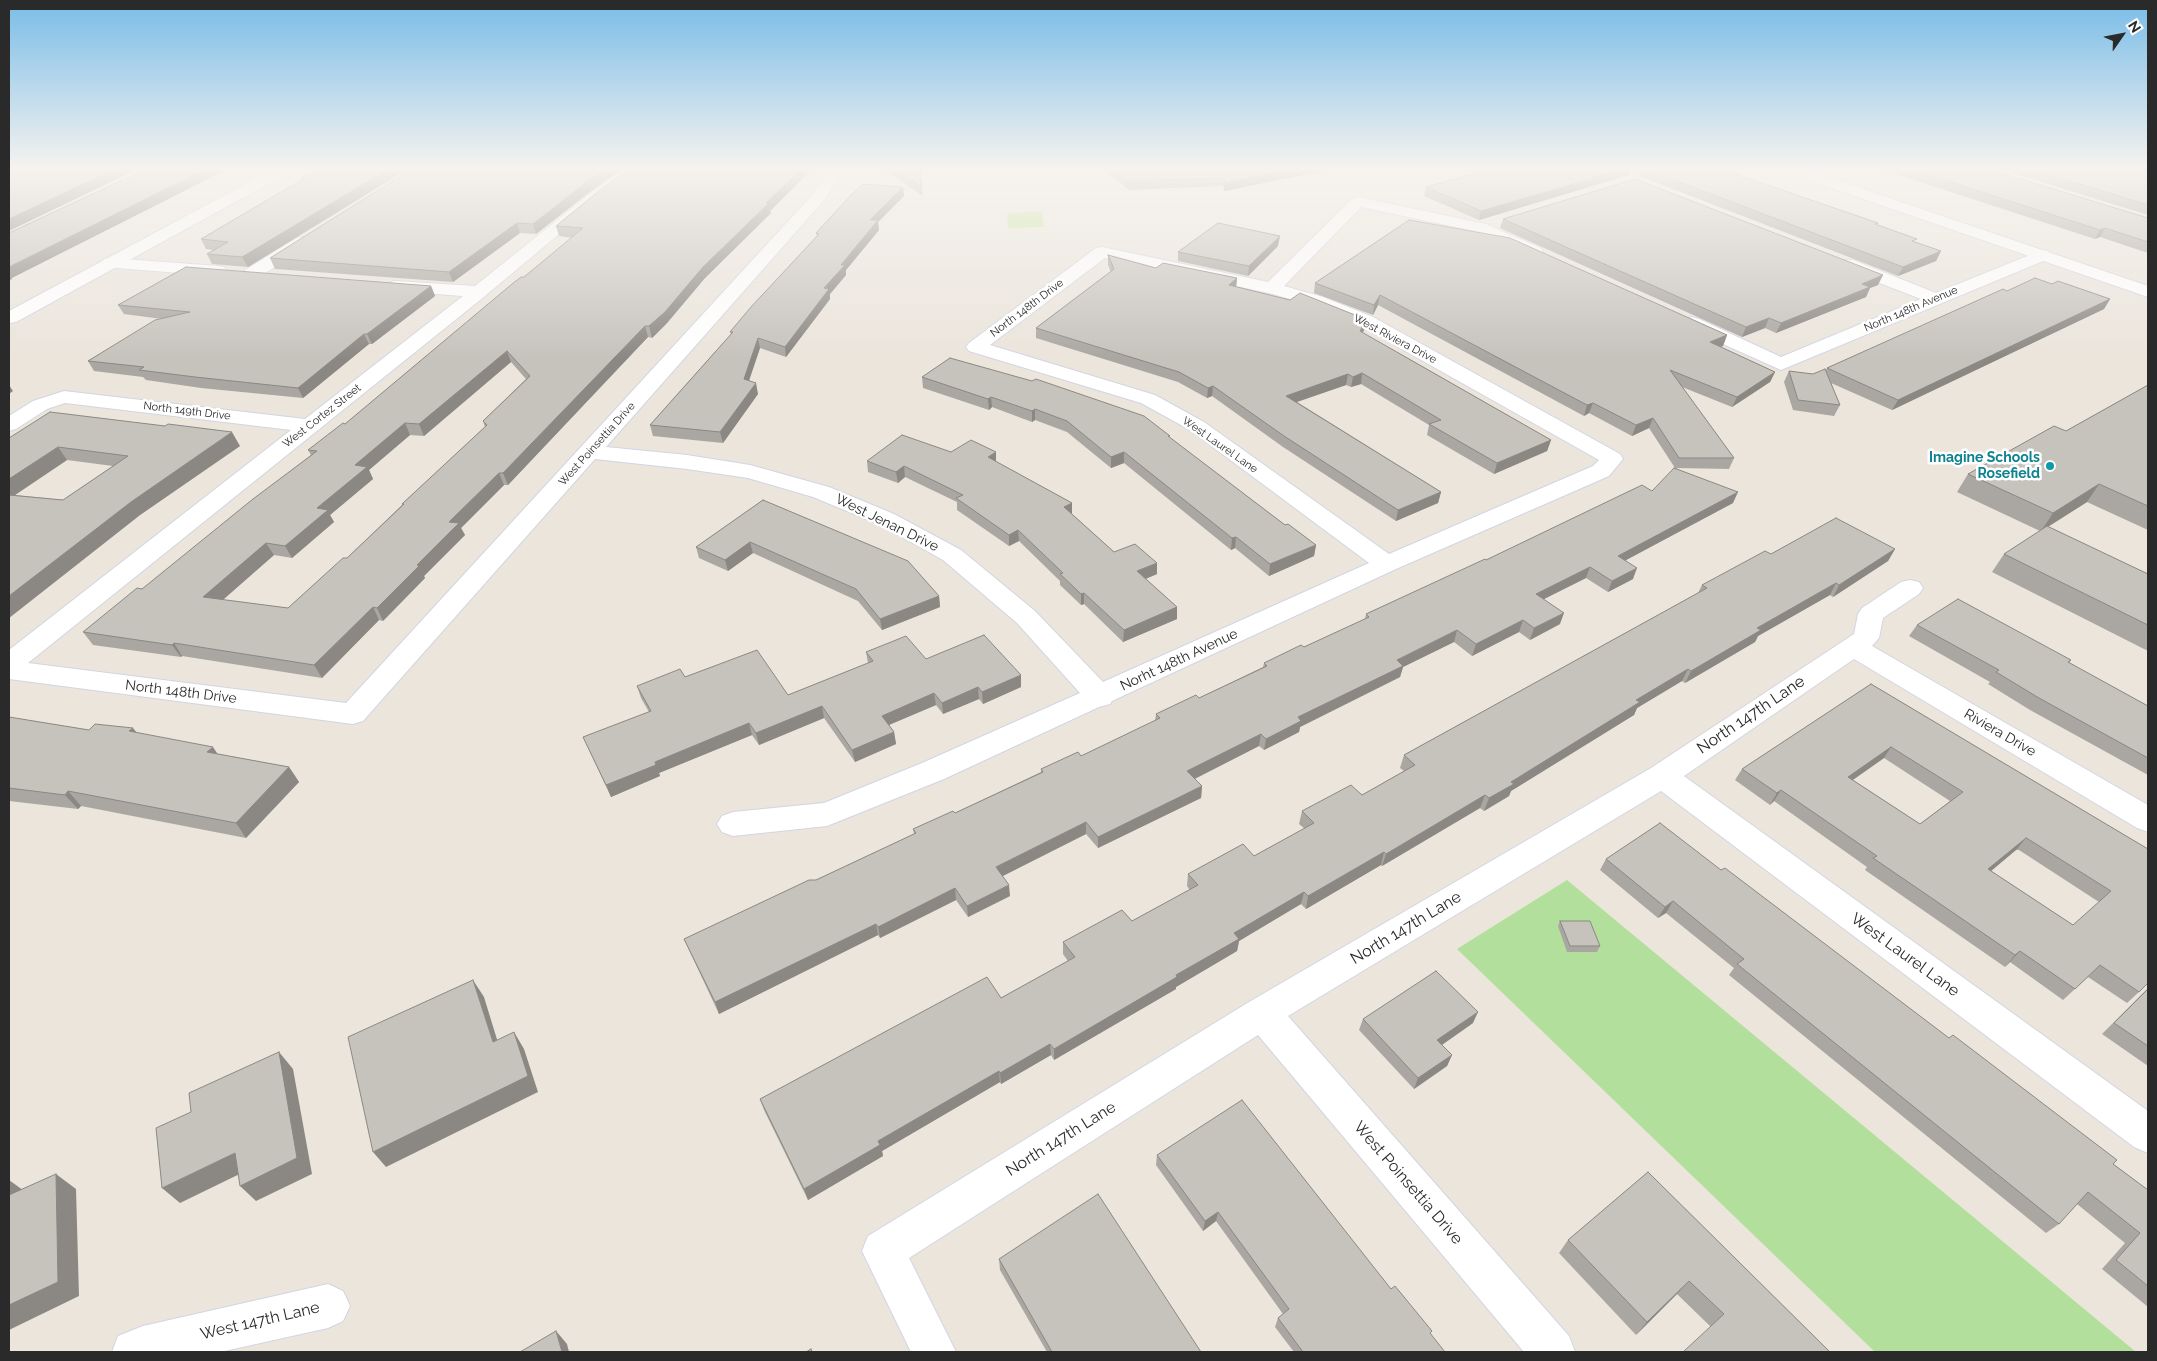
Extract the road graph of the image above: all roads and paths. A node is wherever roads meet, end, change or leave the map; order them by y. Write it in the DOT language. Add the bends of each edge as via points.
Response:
graph roads {
  1 [pos="166,233"];
  2 [pos="318,233"];
  3 [pos="551,233"];
  4 [pos="787,233"];
  5 [pos="1327,233"];
  6 [pos="1492,233"];
  7 [pos="1976,233"];
  8 [pos="1102,252"];
  9 [pos="2042,255"];
  10 [pos="1551,259"];
  11 [pos="1835,260"];
  12 [pos="110,263"];
  13 [pos="251,274"];
  14 [pos="281,276"];
  15 [pos="380,284"];
  16 [pos="1272,288"];
  17 [pos="479,292"];
  18 [pos="2148,292"];
  19 [pos="1936,299"];
  20 [pos="1675,315"];
  21 [pos="9,318"];
  22 [pos="976,347"];
  23 [pos="9,425"];
  24 [pos="310,426"];
  25 [pos="590,452"];
  26 [pos="1612,459"];
  27 [pos="1387,564"];
  28 [pos="1910,588"];
  29 [pos="1852,646"];
  30 [pos="9,664"];
  31 [pos="9,670"];
  32 [pos="1100,697"];
  33 [pos="353,714"];
  34 [pos="1662,776"];
  35 [pos="2148,820"];
  36 [pos="733,824"];
  37 [pos="1262,1013"];
  38 [pos="2148,1134"];
  39 [pos="328,1306"];
  40 [pos="134,1352"];
  41 [pos="934,1352"];
  42 [pos="1553,1352"];
  1 -- 12 [label="street"];
  2 -- 13 [label="street"];
  3 -- 17 [label="street, West Cortez Street"];
  4 -- 25 [label="street, West Poinsettia Drive"];
  5 -- 16 [label="street"];
  6 -- 10 [label="street"];
  7 -- 9 [label="street"];
  8 -- 16 [label="street, West Riviera Drive"];
  8 -- 22 [label="street, North 148th Drive"];
  9 -- 18 [label="street"];
  9 -- 19 [label="street, North 148th Avenue"];
  11 -- 19 [label="street"];
  12 -- 13 [label="street"];
  12 -- 21 [label="street"];
  13 -- 14 [label="street"];
  15 -- 17 [label="street"];
  16 -- 26 [label="street, West Riviera Drive" via="1317,301 1366,321"];
  17 -- 24 [label="street, West Cortez Street"];
  19 -- 20 [label="street, North 148th Avenue" via="1781,364"];
  22 -- 27 [label="street, West Laurel Lane" via="1148,399 1197,426"];
  23 -- 24 [label="street, North 149th Drive" via="40,405 64,397"];
  24 -- 30 [label="street, West Cortez Street"];
  25 -- 32 [label="street, West Jenan Drive" via="750,472 821,492 886,519 952,555 1026,617"];
  25 -- 33 [label="street, West Poinsettia Drive"];
  26 -- 27 [label="street, Norht 148th Avenue" via="1601,471"];
  27 -- 32 [label="street, Norht 148th Avenue"];
  28 -- 29 [label="street, North 147th Lane" via="1871,614 1866,638"];
  29 -- 34 [label="street, North 147th Lane"];
  29 -- 35 [label="street, Riviera Drive"];
  31 -- 33 [label="street, North 148th Drive"];
  32 -- 36 [label="street, Norht 148th Avenue" via="826,814"];
  34 -- 37 [label="street, North 147th Lane"];
  34 -- 38 [label="street, West Laurel Lane"];
  37 -- 41 [label="street, North 147th Lane" via="883,1251"];
  37 -- 42 [label="street, West Poinsettia Drive"];
  39 -- 40 [label="street, West 147th Lane"];
}
